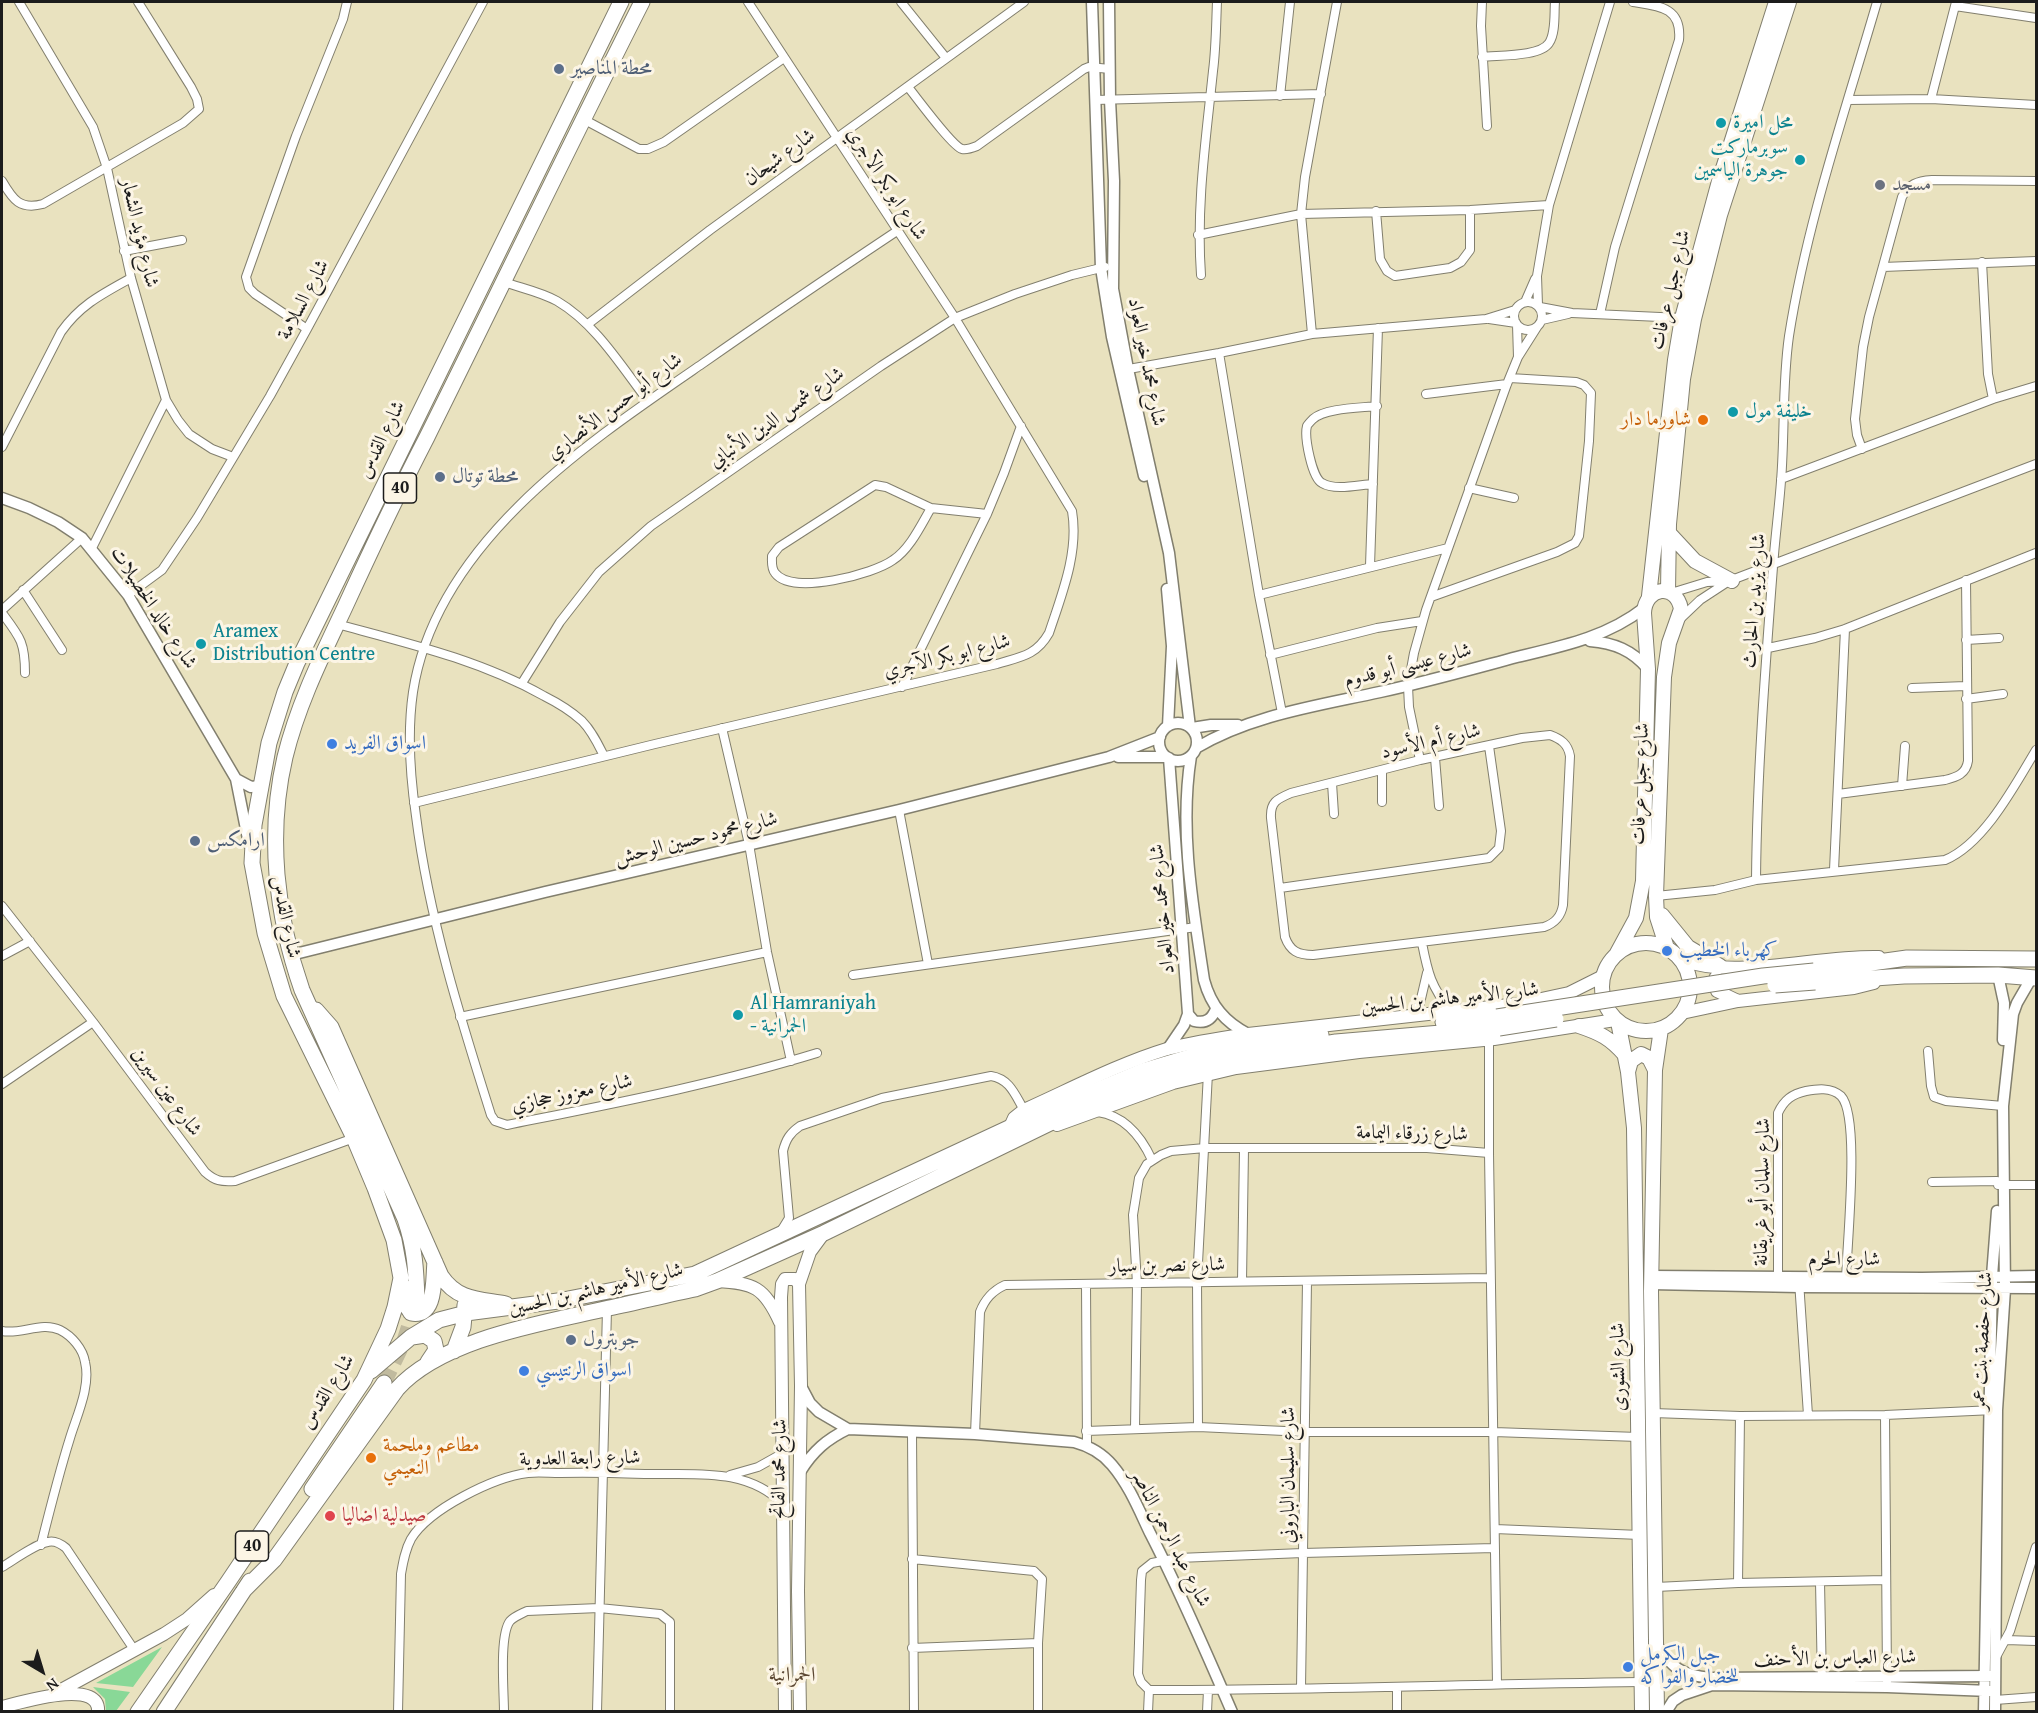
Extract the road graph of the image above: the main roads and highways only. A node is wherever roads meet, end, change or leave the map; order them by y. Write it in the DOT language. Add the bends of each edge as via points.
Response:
graph roads {
  1 [pos="621,2"];
  2 [pos="642,2"];
  3 [pos="1776,2"];
  4 [pos="1789,2"];
  5 [pos="1669,533"];
  6 [pos="1730,581"];
  7 [pos="1670,592"];
  8 [pos="1647,602"];
  9 [pos="1657,907"];
  10 [pos="1636,918"];
  11 [pos="1667,948"];
  12 [pos="1617,953"];
  13 [pos="1907,958"];
  14 [pos="2037,959"];
  15 [pos="1681,960"];
  16 [pos="1726,967"];
  17 [pos="1603,976"];
  18 [pos="1904,976"];
  19 [pos="1814,977"];
  20 [pos="2034,978"];
  21 [pos="1569,993"];
  22 [pos="1738,1001"];
  23 [pos="307,1002"];
  24 [pos="1682,1013"];
  25 [pos="1617,1021"];
  26 [pos="1498,1022"];
  27 [pos="1579,1026"];
  28 [pos="1562,1029"];
  29 [pos="1661,1029"];
  30 [pos="1625,1055"];
  31 [pos="1655,1070"];
  32 [pos="1628,1072"];
  33 [pos="1010,1127"];
  34 [pos="1038,1129"];
  35 [pos="824,1233"];
  36 [pos="435,1262"];
  37 [pos="401,1278"];
  38 [pos="717,1281"];
  39 [pos="799,1284"];
  40 [pos="465,1297"];
  41 [pos="417,1300"];
  42 [pos="515,1305"];
  43 [pos="495,1310"];
  44 [pos="466,1313"];
  45 [pos="780,1323"];
  46 [pos="495,1336"];
  47 [pos="411,1337"];
  48 [pos="454,1352"];
  49 [pos="428,1362"];
  50 [pos="364,1380"];
  51 [pos="384,1383"];
  52 [pos="228,1582"];
  53 [pos="244,1590"];
  54 [pos="52,1695"];
  55 [pos="2,1707"];
  56 [pos="98,1712"];
  57 [pos="138,1712"];
  58 [pos="164,1712"];
  59 [pos="785,1712"];
  60 [pos="800,1712"];
  61 [pos="1642,1712"];
  62 [pos="1657,1712"];
  1 -- 37 [label="highway, شارع القدس / 40" via="297,663 276,720 260,786 252,863 265,933 284,996 354,1138 392,1234"];
  2 -- 23 [label="highway, شارع القدس / 40" via="400,488 300,708 282,774 275,852 281,911"];
  3 -- 8 [label="main road, شارع جبل عرفات" via="1719,181 1682,318"];
  4 -- 5 [label="main road, شارع جبل عرفات" via="1720,215 1694,319 1683,379"];
  5 -- 6 [label="main road" via="1695,561"];
  5 -- 7 [label="main road, شارع جبل عرفات"];
  7 -- 8 [label="main road" via="1657,592"];
  7 -- 9 [label="main road, شارع جبل عرفات" via="1681,609 1665,664"];
  8 -- 10 [label="main road, شارع جبل عرفات" via="1643,881"];
  9 -- 10 [label="main road" via="1646,921"];
  9 -- 11 [label="main road, شارع جبل عرفات"];
  9 -- 16 [label="main road" via="1684,944 1696,954"];
  10 -- 12 [label="main road, شارع جبل عرفات"];
  11 -- 12 [label="main road" via="1650,943 1633,945"];
  11 -- 15 [label="main road"];
  12 -- 17 [label="main road"];
  13 -- 14 [label="highway, شارع الأمير هاشم بن الحسين"];
  13 -- 16 [label="main road, شارع الأمير هاشم بن الحسين" via="1857,956"];
  13 -- 19 [label="highway, شارع الأمير هاشم بن الحسين"];
  15 -- 16 [label="main road, شارع الأمير هاشم بن الحسين"];
  15 -- 24 [label="main road" via="1689,977 1690,996"];
  16 -- 22 [label="main road" via="1717,976 1714,987 1720,994"];
  17 -- 21 [label="main road, شارع الأمير هاشم بن الحسين"];
  17 -- 25 [label="main road" via="1603,1000"];
  18 -- 19 [label="highway, شارع الأمير هاشم بن الحسين"];
  18 -- 20 [label="highway, شارع الأمير هاشم بن الحسين"];
  18 -- 22 [label="main road, شارع الأمير هاشم بن الحسين" via="1854,988"];
  19 -- 26 [label="highway, شارع الأمير هاشم بن الحسين, bridge" via="1763,976"];
  21 -- 28 [label="main road" via="1580,998 1585,1009 1582,1017"];
  21 -- 33 [label="main road, شارع الأمير هاشم بن الحسين" via="1518,1004 1208,1040 1126,1064 1024,1110"];
  22 -- 24 [label="main road, شارع الأمير هاشم بن الحسين"];
  23 -- 36 [label="highway" via="331,1027"];
  23 -- 41 [label="highway, شارع القدس / 40" via="405,1219 413,1243"];
  24 -- 29 [label="main road"];
  25 -- 27 [label="main road, شارع الأمير هاشم بن الحسين"];
  25 -- 29 [label="main road" via="1638,1031"];
  25 -- 30 [label="main road, شارع الشورى"];
  26 -- 33 [label="highway, شارع الأمير هاشم بن الحسين" via="1294,1037 1200,1054 1143,1071"];
  26 -- 34 [label="highway, شارع الأمير هاشم بن الحسين" via="1336,1042 1196,1066 1089,1104"];
  27 -- 28 [label="main road, شارع الأمير هاشم بن الحسين"];
  27 -- 30 [label="main road" via="1599,1032"];
  28 -- 34 [label="main road, شارع الأمير هاشم بن الحسين" via="1208,1073"];
  29 -- 31 [label="main road, شارع الشورى"];
  30 -- 32 [label="main road, شارع الشورى"];
  31 -- 32 [label="main road" via="1649,1058 1641,1054 1631,1061"];
  31 -- 62 [label="main road, شارع الشورى" via="1651,1280"];
  32 -- 61 [label="main road, شارع الشورى" via="1634,1128"];
  33 -- 42 [label="highway, شارع الأمير هاشم بن الحسين" via="695,1274 558,1301"];
  34 -- 35 [label="highway, شارع الأمير هاشم بن الحسين"];
  35 -- 38 [label="highway, شارع الأمير هاشم بن الحسين"];
  35 -- 39 [label="main road, شارع محمد الفاتح" via="810,1252"];
  36 -- 37 [label="highway" via="430,1304 420,1313 408,1309"];
  36 -- 40 [label="highway" via="448,1286"];
  37 -- 50 [label="highway, شارع القدس / 40" via="388,1329"];
  38 -- 45 [label="main road, شارع محمد الفاتح" via="744,1282 755,1288"];
  38 -- 46 [label="highway, شارع الأمير هاشم بن الحسين"];
  39 -- 45 [label="main road" via="790,1278 782,1284"];
  39 -- 60 [label="main road, شارع محمد الفاتح"];
  40 -- 42 [label="highway"];
  40 -- 44 [label="highway"];
  42 -- 43 [label="highway, شارع الأمير هاشم بن الحسين"];
  43 -- 44 [label="highway, شارع الأمير هاشم بن الحسين"];
  43 -- 46 [label="highway" via="484,1316 479,1325 484,1333"];
  44 -- 47 [label="highway, شارع الأمير هاشم بن الحسين" via="438,1320"];
  44 -- 48 [label="highway"];
  45 -- 59 [label="main road, شارع محمد الفاتح"];
  46 -- 48 [label="highway, شارع الأمير هاشم بن الحسين"];
  47 -- 49 [label="highway" via="425,1335 434,1341 436,1350"];
  47 -- 50 [label="highway, شارع الأمير هاشم بن الحسين / 40"];
  48 -- 49 [label="highway, شارع الأمير هاشم بن الحسين"];
  49 -- 53 [label="highway, شارع الأمير هاشم بن الحسين" via="397,1389 274,1560"];
  50 -- 52 [label="highway, شارع القدس / 40"];
  51 -- 53 [label="highway, شارع القدس / 40"];
  52 -- 54 [label="main road" via="187,1619"];
  52 -- 57 [label="highway, شارع القدس / 40"];
  53 -- 58 [label="highway, شارع القدس / 40"];
  54 -- 55 [label="main road"];
  54 -- 56 [label="main road" via="93,1697"];
}
